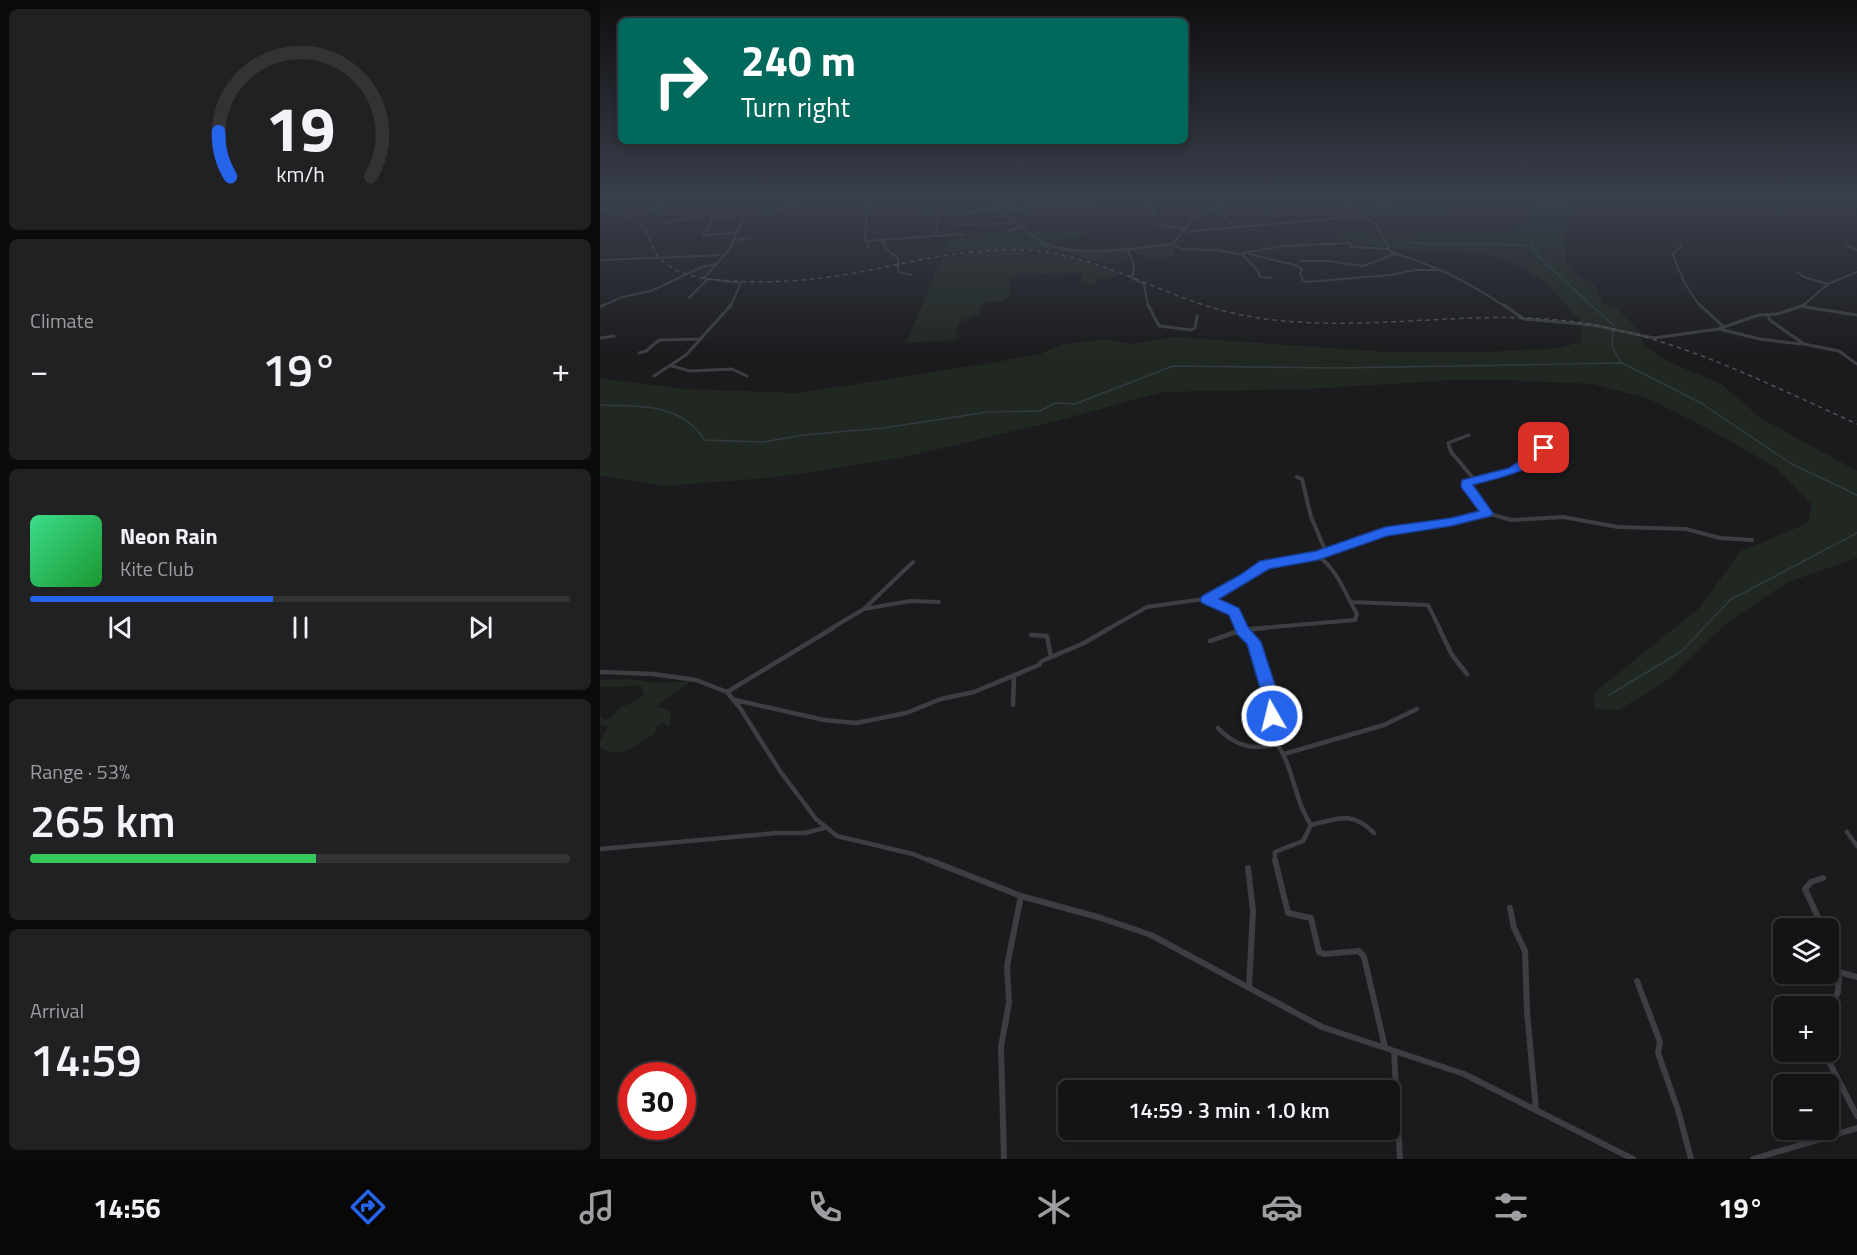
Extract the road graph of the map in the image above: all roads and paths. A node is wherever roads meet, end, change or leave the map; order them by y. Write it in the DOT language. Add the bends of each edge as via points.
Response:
graph roads {
  1 [pos="728,250"];
  2 [pos="887,250"];
  3 [pos="1130,250"];
  4 [pos="1219,250"];
  5 [pos="1265,250"];
  6 [pos="1391,250"];
  7 [pos="1677,250"];
  8 [pos="1242,254"];
  9 [pos="1248,254"];
  10 [pos="1396,254"];
  11 [pos="725,255"];
  12 [pos="600,260"];
  13 [pos="1300,261"];
  14 [pos="717,264"];
  15 [pos="1442,270"];
  16 [pos="1797,272"];
  17 [pos="1857,272"];
  18 [pos="912,275"];
  19 [pos="1271,278"];
  20 [pos="708,279"];
  21 [pos="1828,284"];
  22 [pos="689,298"];
  23 [pos="1804,306"];
  24 [pos="600,307"];
  25 [pos="1767,315"];
  26 [pos="1857,315"];
  27 [pos="1197,316"];
  28 [pos="1724,328"];
  29 [pos="1718,329"];
  30 [pos="614,336"];
  31 [pos="600,338"];
  32 [pos="702,339"];
  33 [pos="1804,344"];
  34 [pos="639,352"];
  35 [pos="1857,364"];
  36 [pos="671,366"];
  37 [pos="654,376"];
  38 [pos="747,376"];
  39 [pos="1469,435"];
  40 [pos="1532,439"];
  41 [pos="1297,477"];
  42 [pos="1474,479"];
  43 [pos="1487,513"];
  44 [pos="1752,540"];
  45 [pos="1326,552"];
  46 [pos="1318,556"];
  47 [pos="913,562"];
  48 [pos="1207,600"];
  49 [pos="939,602"];
  50 [pos="1350,602"];
  51 [pos="864,609"];
  52 [pos="1242,630"];
  53 [pos="1031,635"];
  54 [pos="1210,641"];
  55 [pos="1051,657"];
  56 [pos="600,672"];
  57 [pos="1014,674"];
  58 [pos="1467,674"];
  59 [pos="727,692"];
  60 [pos="733,700"];
  61 [pos="1013,705"];
  62 [pos="1417,709"];
  63 [pos="1218,728"];
  64 [pos="1276,744"];
  65 [pos="1284,753"];
  66 [pos="1311,825"];
  67 [pos="824,828"];
  68 [pos="1847,832"];
  69 [pos="1374,833"];
  70 [pos="1857,846"];
  71 [pos="600,849"];
  72 [pos="1248,868"];
  73 [pos="1823,878"];
  74 [pos="1021,896"];
  75 [pos="1510,908"];
  76 [pos="1819,918"];
  77 [pos="1839,972"];
  78 [pos="1857,977"];
  79 [pos="1637,981"];
  80 [pos="1249,987"];
  81 [pos="1385,1047"];
  82 [pos="1394,1052"];
  83 [pos="1829,1062"];
  84 [pos="1536,1110"];
  85 [pos="1857,1116"];
  86 [pos="1857,1128"];
  87 [pos="1005,1159"];
  88 [pos="1400,1159"];
  89 [pos="1633,1159"];
  90 [pos="1691,1159"];
  91 [pos="1753,1159"];
  1 -- 11 [label="street"];
  2 -- 18 [label="street" via="898,258 898,272"];
  3 -- 27 [label="street" via="1134,266 1132,278 1144,284 1149,311 1159,326 1191,330"];
  4 -- 8 [label="street"];
  5 -- 9 [label="street"];
  6 -- 10 [label="street"];
  7 -- 28 [label="street" via="1673,254 1683,284"];
  8 -- 9 [label="street"];
  8 -- 19 [label="street" via="1260,278"];
  9 -- 15 [label="street" via="1298,266 1307,282"];
  10 -- 13 [label="street" via="1365,266 1327,260"];
  10 -- 15 [label="street"];
  11 -- 12 [label="street"];
  11 -- 14 [label="street"];
  14 -- 20 [label="street" via="704,278"];
  14 -- 24 [label="street"];
  15 -- 29 [label="street" via="1480,288 1526,319 1593,325 1654,338"];
  16 -- 21 [label="street"];
  17 -- 21 [label="street"];
  20 -- 22 [label="street"];
  20 -- 32 [label="street" via="741,284 730,307"];
  21 -- 23 [label="street"];
  23 -- 25 [label="street"];
  23 -- 26 [label="street"];
  25 -- 28 [label="street"];
  25 -- 33 [label="street"];
  28 -- 29 [label="street"];
  29 -- 33 [label="street"];
  30 -- 31 [label="street"];
  32 -- 34 [label="street" via="659,340"];
  32 -- 36 [label="street"];
  33 -- 35 [label="street" via="1839,351"];
  36 -- 37 [label="street"];
  36 -- 38 [label="street" via="690,371 732,369"];
  39 -- 42 [label="street" via="1448,443"];
  40 -- 42 [label="street" via="1545,452 1510,472"];
  41 -- 45 [label="street" via="1302,479 1314,527"];
  42 -- 43 [label="street" via="1466,485"];
  43 -- 44 [label="street" via="1511,520 1563,517 1618,527 1686,529 1720,538"];
  43 -- 45 [label="street" via="1385,532"];
  45 -- 46 [label="street"];
  46 -- 48 [label="street" via="1265,565"];
  46 -- 50 [label="street" via="1337,577"];
  47 -- 51 [label="street"];
  48 -- 52 [label="street" via="1234,611"];
  48 -- 55 [label="street" via="1147,607"];
  49 -- 51 [label="street" via="910,601"];
  50 -- 52 [label="street" via="1357,614 1350,622"];
  50 -- 58 [label="street" via="1428,605 1452,655"];
  51 -- 59 [label="street"];
  52 -- 54 [label="street"];
  52 -- 64 [label="street" via="1253,642 1263,666"];
  53 -- 55 [label="street" via="1047,636"];
  55 -- 57 [label="street"];
  56 -- 59 [label="street" via="696,680"];
  57 -- 60 [label="street" via="974,692 941,699 906,713 856,723"];
  57 -- 61 [label="street"];
  59 -- 60 [label="street"];
  60 -- 67 [label="street"];
  62 -- 65 [label="street" via="1384,725"];
  63 -- 64 [label="street" via="1239,746 1264,749"];
  64 -- 65 [label="street"];
  65 -- 66 [label="street" via="1300,810"];
  66 -- 69 [label="street" via="1354,817"];
  66 -- 81 [label="street" via="1303,842 1275,852 1287,913 1311,918 1319,952 1359,951 1364,957"];
  67 -- 71 [label="street" via="805,833"];
  67 -- 74 [label="street" via="837,836 913,854"];
  68 -- 70 [label="street"];
  72 -- 80 [label="street" via="1253,911"];
  73 -- 76 [label="street" via="1811,882 1806,889"];
  74 -- 80 [label="street" via="1151,935"];
  74 -- 87 [label="street" via="1007,966 1009,1003 1001,1047"];
  75 -- 84 [label="street" via="1525,951"];
  77 -- 78 [label="street"];
  79 -- 90 [label="street" via="1660,1042 1658,1053"];
  80 -- 81 [label="street" via="1333,1032"];
  81 -- 82 [label="street"];
  82 -- 84 [label="street" via="1464,1074"];
  82 -- 88 [label="street"];
  83 -- 85 [label="street"];
  84 -- 89 [label="street"];
  86 -- 91 [label="street"];
}
